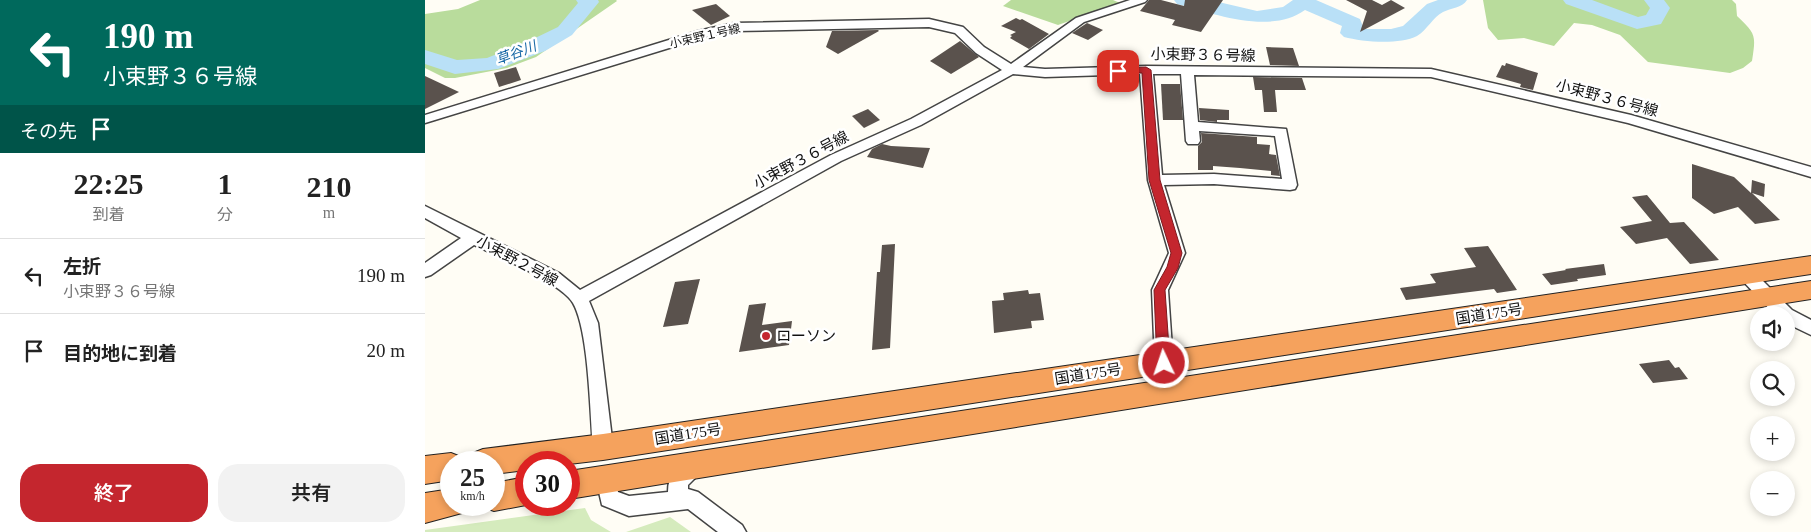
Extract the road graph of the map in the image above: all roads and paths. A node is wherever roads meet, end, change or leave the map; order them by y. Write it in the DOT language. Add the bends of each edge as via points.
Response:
graph roads {
  1 [pos="1141,0"];
  2 [pos="1011,70"];
  3 [pos="1146,70"];
  4 [pos="1187,71"];
  5 [pos="425,119"];
  6 [pos="1192,126"];
  7 [pos="1193,141"];
  8 [pos="1811,172"];
  9 [pos="1155,180"];
  10 [pos="425,211"];
  11 [pos="473,238"];
  12 [pos="1811,265"];
  13 [pos="425,271"];
  14 [pos="1746,274"];
  15 [pos="1811,290"];
  16 [pos="1766,297"];
  17 [pos="579,298"];
  18 [pos="1776,306"];
  19 [pos="1795,320"];
  20 [pos="1811,328"];
  21 [pos="1164,363"];
  22 [pos="603,447"];
  23 [pos="505,459"];
  24 [pos="695,464"];
  25 [pos="440,468"];
  26 [pos="425,470"];
  27 [pos="606,478"];
  28 [pos="580,482"];
  29 [pos="678,500"];
  30 [pos="440,506"];
  31 [pos="425,508"];
  32 [pos="735,532"];
  1 -- 2 [label="street" via="1080,20"];
  2 -- 3 [label="street, 小束野３６号線" via="1045,73"];
  2 -- 5 [label="street, 小束野１号線" via="980,50 959,30 929,23 734,27"];
  2 -- 17 [label="street, 小束野３６号線" via="916,122 836,158"];
  3 -- 4 [label="street, 小束野３６号線"];
  3 -- 9 [label="street"];
  4 -- 6 [label="street"];
  4 -- 8 [label="street, 小束野３６号線" via="1431,73 1631,119"];
  6 -- 7 [label="street"];
  6 -- 9 [label="street" via="1281,132 1290,185 1214,179"];
  9 -- 21 [label="street" via="1177,253 1160,290"];
  10 -- 11 [label="street, 小束野２号線"];
  11 -- 13 [label="street"];
  11 -- 17 [label="street, 小束野２号線" via="553,277"];
  12 -- 14 [label="highway, 国道175号"];
  14 -- 16 [label="street"];
  14 -- 21 [label="highway, 国道175号"];
  15 -- 16 [label="highway, 国道175号"];
  16 -- 18 [label="street"];
  16 -- 24 [label="highway, 国道175号"];
  17 -- 22 [label="street, 小束野２号線" via="589,323 595,356"];
  19 -- 20 [label="street"];
  21 -- 22 [label="highway, 国道175号"];
  22 -- 23 [label="highway, 国道175号"];
  24 -- 27 [label="highway, 国道175号"];
  24 -- 29 [label="street" via="678,480"];
  25 -- 26 [label="highway"];
  27 -- 28 [label="highway, 国道175号"];
  27 -- 29 [label="street" via="609,498 629,506"];
  29 -- 32 [label="street" via="691,499"];
  30 -- 31 [label="highway"];
}
